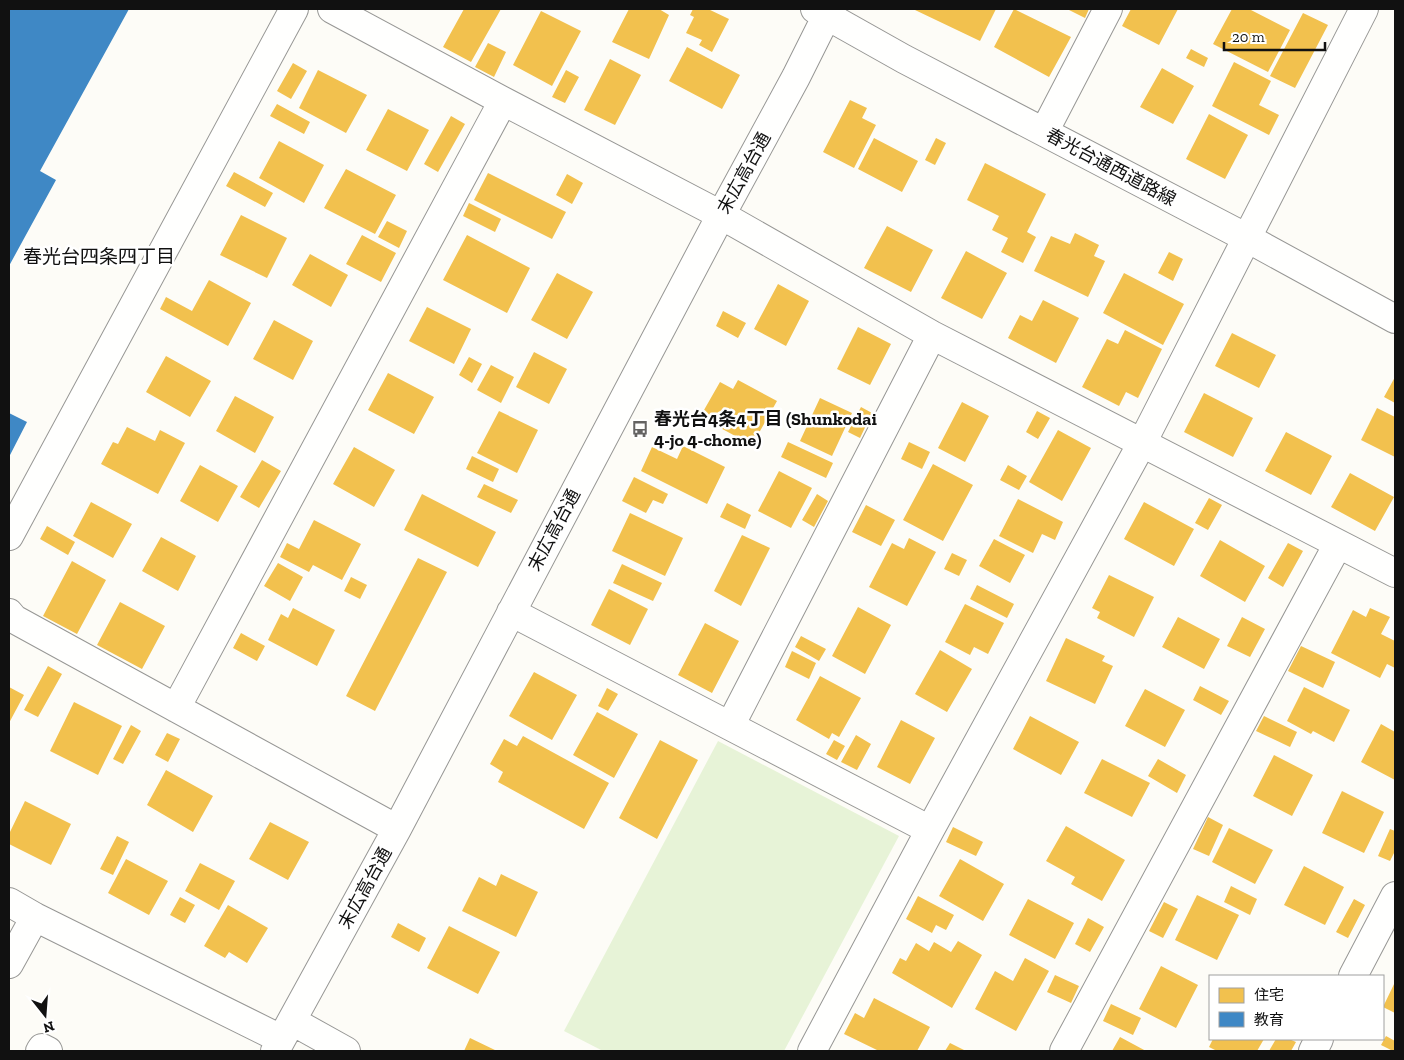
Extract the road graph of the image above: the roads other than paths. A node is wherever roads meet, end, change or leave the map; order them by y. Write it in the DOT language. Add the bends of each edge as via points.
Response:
graph roads {
  1 [pos="294,9"];
  2 [pos="332,9"];
  3 [pos="1108,9"];
  4 [pos="1364,9"];
  5 [pos="824,11"];
  6 [pos="503,101"];
  7 [pos="1044,132"];
  8 [pos="721,215"];
  9 [pos="1247,238"];
  10 [pos="1395,319"];
  11 [pos="932,335"];
  12 [pos="1142,443"];
  13 [pos="9,536"];
  14 [pos="1338,544"];
  15 [pos="1395,574"];
  16 [pos="511,612"];
  17 [pos="9,613"];
  18 [pos="176,708"];
  19 [pos="730,726"];
  20 [pos="397,829"];
  21 [pos="930,830"];
  22 [pos="1395,896"];
  23 [pos="9,902"];
  24 [pos="35,917"];
  25 [pos="9,964"];
  26 [pos="1353,975"];
  27 [pos="283,1037"];
  28 [pos="40,1051"];
  29 [pos="48,1051"];
  30 [pos="346,1051"];
  31 [pos="812,1051"];
  32 [pos="1064,1051"];
  1 -- 13 [label="street"];
  2 -- 6 [label="street"];
  3 -- 7 [label="street"];
  4 -- 9 [label="street"];
  5 -- 7 [label="street, 春光台通西道路線" via="904,59"];
  5 -- 8 [label="street, 末広高台通" via="796,77"];
  6 -- 8 [label="street"];
  6 -- 18 [label="street"];
  7 -- 9 [label="street, 春光台通西道路線"];
  8 -- 11 [label="street"];
  8 -- 16 [label="street, 末広高台通"];
  9 -- 10 [label="street, 春光台通西道路線"];
  9 -- 12 [label="street"];
  11 -- 12 [label="street"];
  11 -- 19 [label="street"];
  12 -- 14 [label="street"];
  12 -- 21 [label="street"];
  14 -- 15 [label="street"];
  14 -- 32 [label="street"];
  16 -- 19 [label="street"];
  16 -- 20 [label="street, 末広高台通"];
  17 -- 18 [label="street" via="14,619"];
  18 -- 20 [label="street"];
  19 -- 21 [label="street"];
  20 -- 27 [label="street, 末広高台通"];
  21 -- 31 [label="street"];
  22 -- 26 [label="street"];
  23 -- 24 [label="street"];
  24 -- 25 [label="street"];
  24 -- 27 [label="street"];
  27 -- 30 [label="street"];
  28 -- 29 [label="street" via="42,1048"];
}
